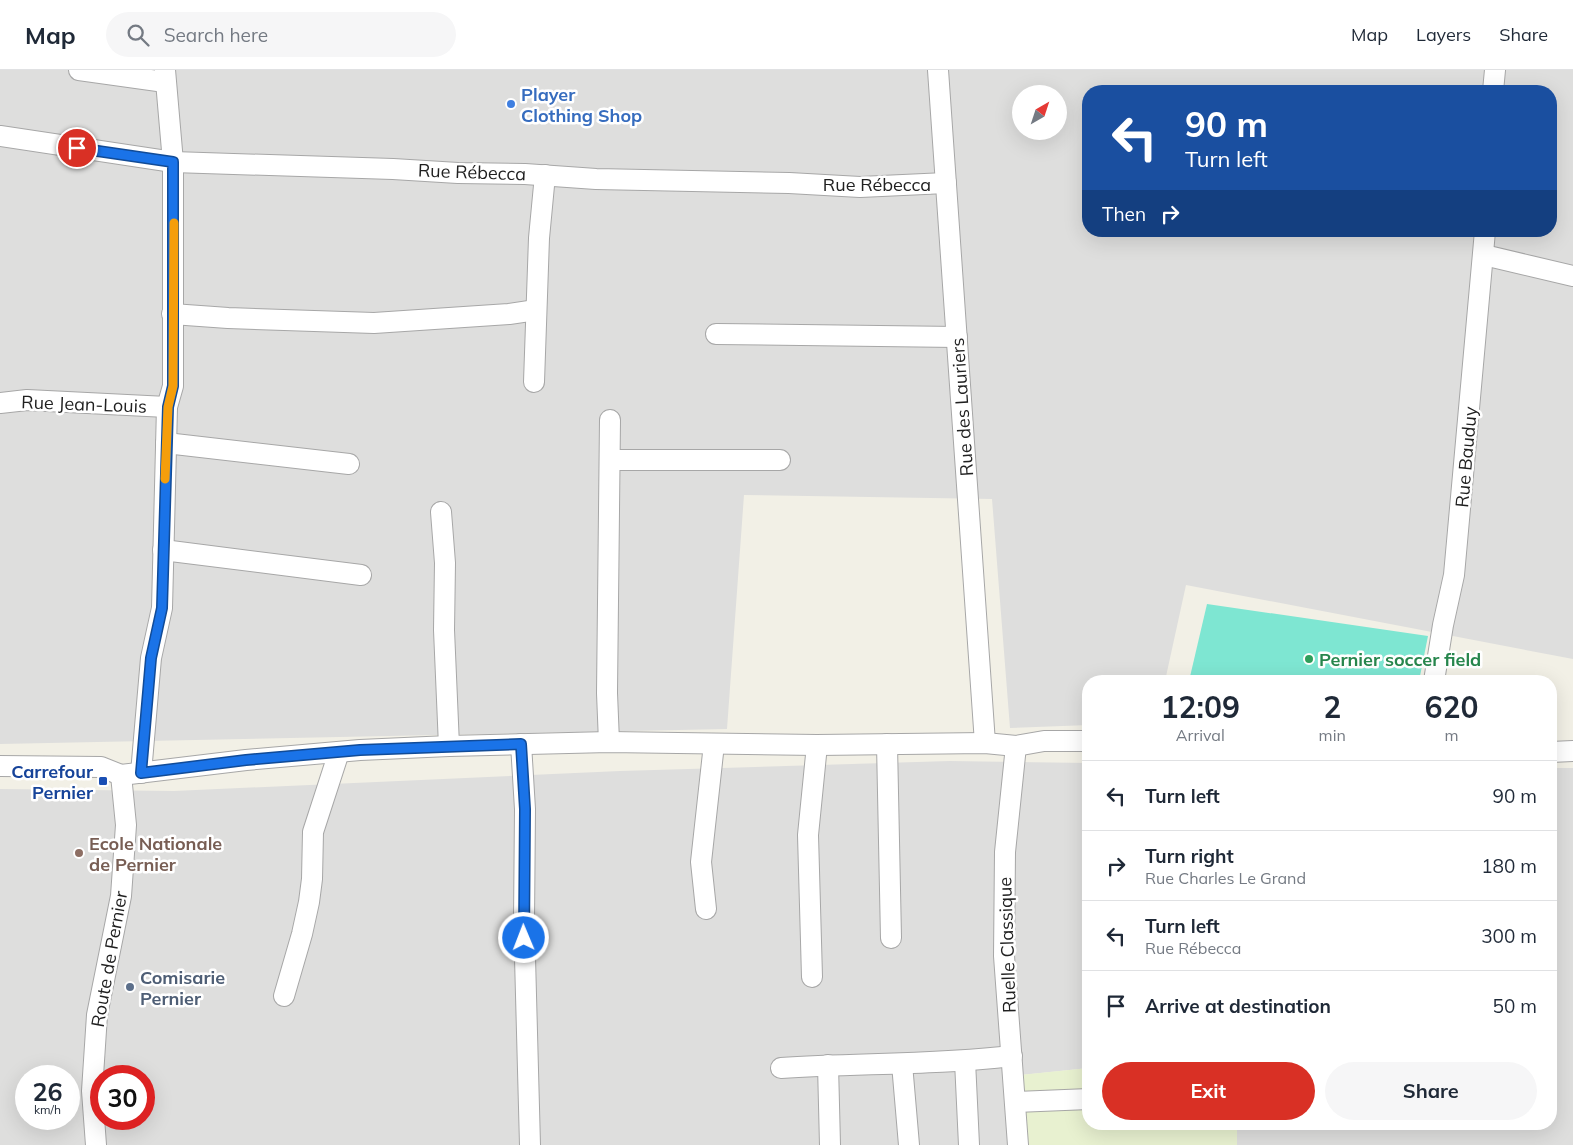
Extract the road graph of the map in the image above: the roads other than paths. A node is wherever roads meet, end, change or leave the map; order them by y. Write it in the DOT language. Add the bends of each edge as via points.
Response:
graph roads {
  1 [pos="79,70"];
  2 [pos="938,70"];
  3 [pos="1495,70"];
  4 [pos="166,76"];
  5 [pos="1494,85"];
  6 [pos="0,136"];
  7 [pos="173,162"];
  8 [pos="545,175"];
  9 [pos="946,184"];
  10 [pos="1485,237"];
  11 [pos="1484,255"];
  12 [pos="1573,276"];
  13 [pos="536,310"];
  14 [pos="172,314"];
  15 [pos="716,334"];
  16 [pos="957,337"];
  17 [pos="534,382"];
  18 [pos="0,403"];
  19 [pos="168,407"];
  20 [pos="610,420"];
  21 [pos="166,443"];
  22 [pos="611,460"];
  23 [pos="780,460"];
  24 [pos="349,464"];
  25 [pos="441,512"];
  26 [pos="163,550"];
  27 [pos="361,575"];
  28 [pos="1435,675"];
  29 [pos="1082,741"];
  30 [pos="609,742"];
  31 [pos="985,743"];
  32 [pos="521,744"];
  33 [pos="714,744"];
  34 [pos="887,744"];
  35 [pos="817,745"];
  36 [pos="449,746"];
  37 [pos="1016,746"];
  38 [pos="1573,751"];
  39 [pos="339,752"];
  40 [pos="1557,752"];
  41 [pos="0,766"];
  42 [pos="141,773"];
  43 [pos="121,775"];
  44 [pos="706,909"];
  45 [pos="891,938"];
  46 [pos="812,977"];
  47 [pos="284,996"];
  48 [pos="1012,1056"];
  49 [pos="965,1061"];
  50 [pos="902,1064"];
  51 [pos="828,1065"];
  52 [pos="781,1068"];
  53 [pos="1082,1099"];
  54 [pos="1015,1102"];
  55 [pos="96,1145"];
  56 [pos="530,1145"];
  57 [pos="830,1145"];
  58 [pos="909,1145"];
  59 [pos="969,1145"];
  60 [pos="1018,1145"];
  1 -- 4 [label="street"];
  2 -- 9 [label="street, Rue des Lauriers"];
  3 -- 5 [label="street"];
  4 -- 7 [label="street"];
  6 -- 7 [label="street, Rue Rébecca"];
  7 -- 8 [label="street, Rue Rébecca"];
  7 -- 14 [label="street"];
  8 -- 9 [label="street, Rue Rébecca" via="860,187"];
  8 -- 13 [label="street"];
  9 -- 16 [label="street, Rue des Lauriers"];
  10 -- 11 [label="street, Rue Bauduy"];
  11 -- 12 [label="street"];
  11 -- 28 [label="street, Rue Bauduy" via="1454,575"];
  13 -- 14 [label="street" via="374,323"];
  13 -- 17 [label="street"];
  14 -- 19 [label="street" via="173,386"];
  15 -- 16 [label="street"];
  16 -- 31 [label="street, Rue des Lauriers"];
  18 -- 19 [label="street, Rue Jean-Louis" via="27,400"];
  19 -- 21 [label="street"];
  20 -- 22 [label="street"];
  21 -- 24 [label="street"];
  21 -- 26 [label="street"];
  22 -- 23 [label="street"];
  22 -- 30 [label="street"];
  25 -- 36 [label="street"];
  26 -- 27 [label="street"];
  26 -- 42 [label="street" via="162,608 151,658"];
  29 -- 37 [label="street" via="1044,741"];
  30 -- 32 [label="street"];
  30 -- 33 [label="street"];
  31 -- 34 [label="street"];
  31 -- 37 [label="street"];
  32 -- 36 [label="street"];
  32 -- 56 [label="street" via="525,809 524,920"];
  33 -- 35 [label="street"];
  33 -- 44 [label="street" via="700,862"];
  34 -- 35 [label="street"];
  34 -- 45 [label="street"];
  35 -- 46 [label="street" via="808,835"];
  36 -- 39 [label="street"];
  37 -- 48 [label="street, Ruelle Classique" via="1005,852 1004,956"];
  38 -- 40 [label="street"];
  39 -- 42 [label="street"];
  39 -- 47 [label="street" via="313,832 309,902"];
  41 -- 43 [label="street" via="101,767"];
  42 -- 43 [label="street"];
  43 -- 55 [label="street, Route de Pernier" via="126,825 121,896 97,1015 92,1091"];
  48 -- 49 [label="street"];
  48 -- 54 [label="street, Ruelle Classique"];
  49 -- 50 [label="street"];
  49 -- 59 [label="street"];
  50 -- 51 [label="street"];
  50 -- 58 [label="street"];
  51 -- 52 [label="street"];
  51 -- 57 [label="street"];
  53 -- 54 [label="street"];
  54 -- 60 [label="street, Ruelle Classique"];
}
